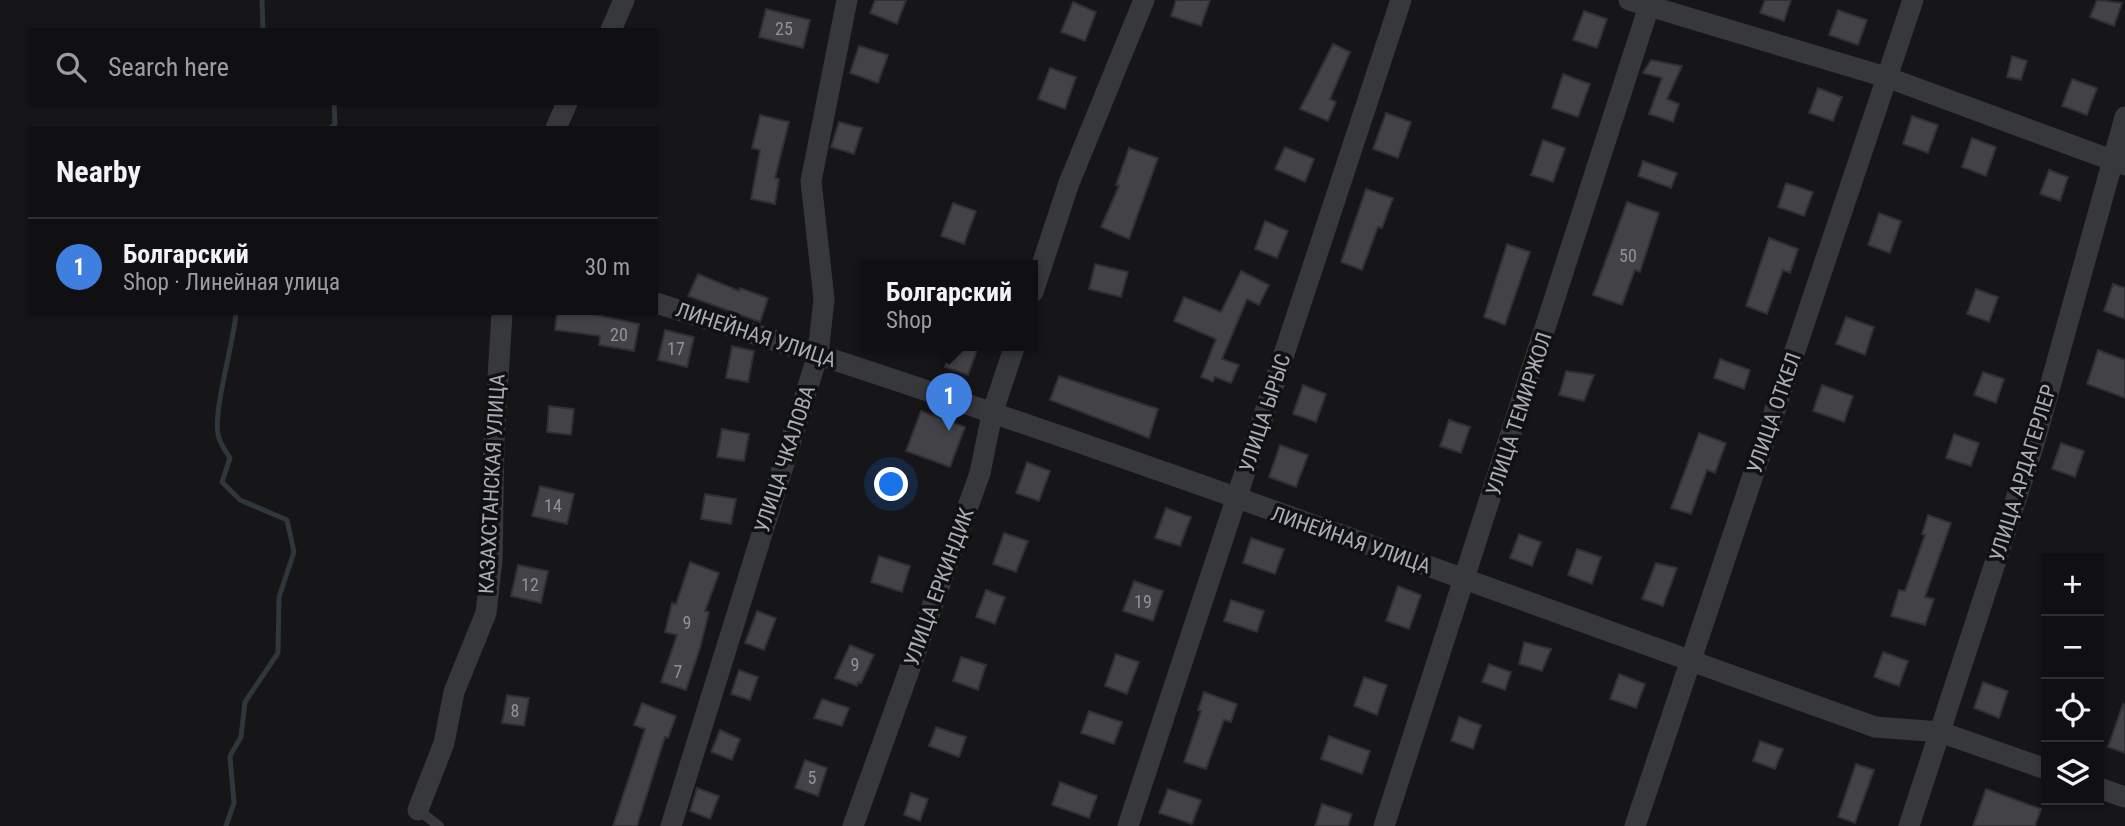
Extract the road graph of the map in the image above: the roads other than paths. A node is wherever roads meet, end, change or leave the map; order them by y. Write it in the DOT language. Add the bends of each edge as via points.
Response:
graph roads {
  1 [pos="624,0"];
  2 [pos="847,0"];
  3 [pos="1144,0"];
  4 [pos="1401,0"];
  5 [pos="1913,0"];
  6 [pos="1643,2"];
  7 [pos="612,28"];
  8 [pos="1889,78"];
  9 [pos="566,105"];
  10 [pos="2125,117"];
  11 [pos="557,126"];
  12 [pos="2118,163"];
  13 [pos="1038,277"];
  14 [pos="658,304"];
  15 [pos="502,315"];
  16 [pos="1013,351"];
  17 [pos="818,354"];
  18 [pos="992,415"];
  19 [pos="1236,500"];
  20 [pos="1465,579"];
  21 [pos="1690,661"];
  22 [pos="1940,732"];
  23 [pos="2041,767"];
  24 [pos="2104,790"];
  25 [pos="2125,797"];
  26 [pos="418,810"];
  27 [pos="439,826"];
  28 [pos="671,826"];
  29 [pos="853,826"];
  30 [pos="1128,826"];
  31 [pos="1384,826"];
  32 [pos="1635,826"];
  33 [pos="1909,826"];
  1 -- 7 [label="street"];
  2 -- 17 [label="street, УЛИЦА ЧКАЛОВА" via="811,181 824,299"];
  3 -- 13 [label="street" via="1069,183"];
  4 -- 19 [label="street, УЛИЦА ЫРЫС"];
  5 -- 8 [label="street, УЛИЦА ОТКЕЛ"];
  6 -- 8 [label="street"];
  6 -- 20 [label="street, УЛИЦА ТЕМИРЖОЛ"];
  8 -- 12 [label="street"];
  8 -- 21 [label="street, УЛИЦА ОТКЕЛ"];
  9 -- 11 [label="street"];
  10 -- 12 [label="street, УЛИЦА АРДАГЕРЛЕР"];
  12 -- 22 [label="street, УЛИЦА АРДАГЕРЛЕР" via="2034,444"];
  14 -- 17 [label="street, ЛИНЕЙНАЯ УЛИЦА"];
  15 -- 26 [label="street, КАЗАХСТАНСКАЯ УЛИЦА" via="486,613 454,692 444,743"];
  16 -- 18 [label="street, УЛИЦА ЕРКИНДИК"];
  17 -- 18 [label="street, ЛИНЕЙНАЯ УЛИЦА"];
  17 -- 28 [label="street, УЛИЦА ЧКАЛОВА"];
  18 -- 19 [label="street, ЛИНЕЙНАЯ УЛИЦА"];
  18 -- 29 [label="street, УЛИЦА ЕРКИНДИК" via="980,473"];
  19 -- 20 [label="street, ЛИНЕЙНАЯ УЛИЦА"];
  19 -- 30 [label="street, УЛИЦА ЫРЫС"];
  20 -- 21 [label="street, ЛИНЕЙНАЯ УЛИЦА"];
  20 -- 31 [label="street, УЛИЦА ТЕМИРЖОЛ"];
  21 -- 22 [label="street, ЛИНЕЙНАЯ УЛИЦА" via="1875,727"];
  21 -- 32 [label="street, УЛИЦА ОТКЕЛ"];
  22 -- 23 [label="street, ЛИНЕЙНАЯ УЛИЦА"];
  22 -- 33 [label="street, УЛИЦА АРДАГЕРЛЕР"];
  24 -- 25 [label="street"];
  26 -- 27 [label="lane"];
}
